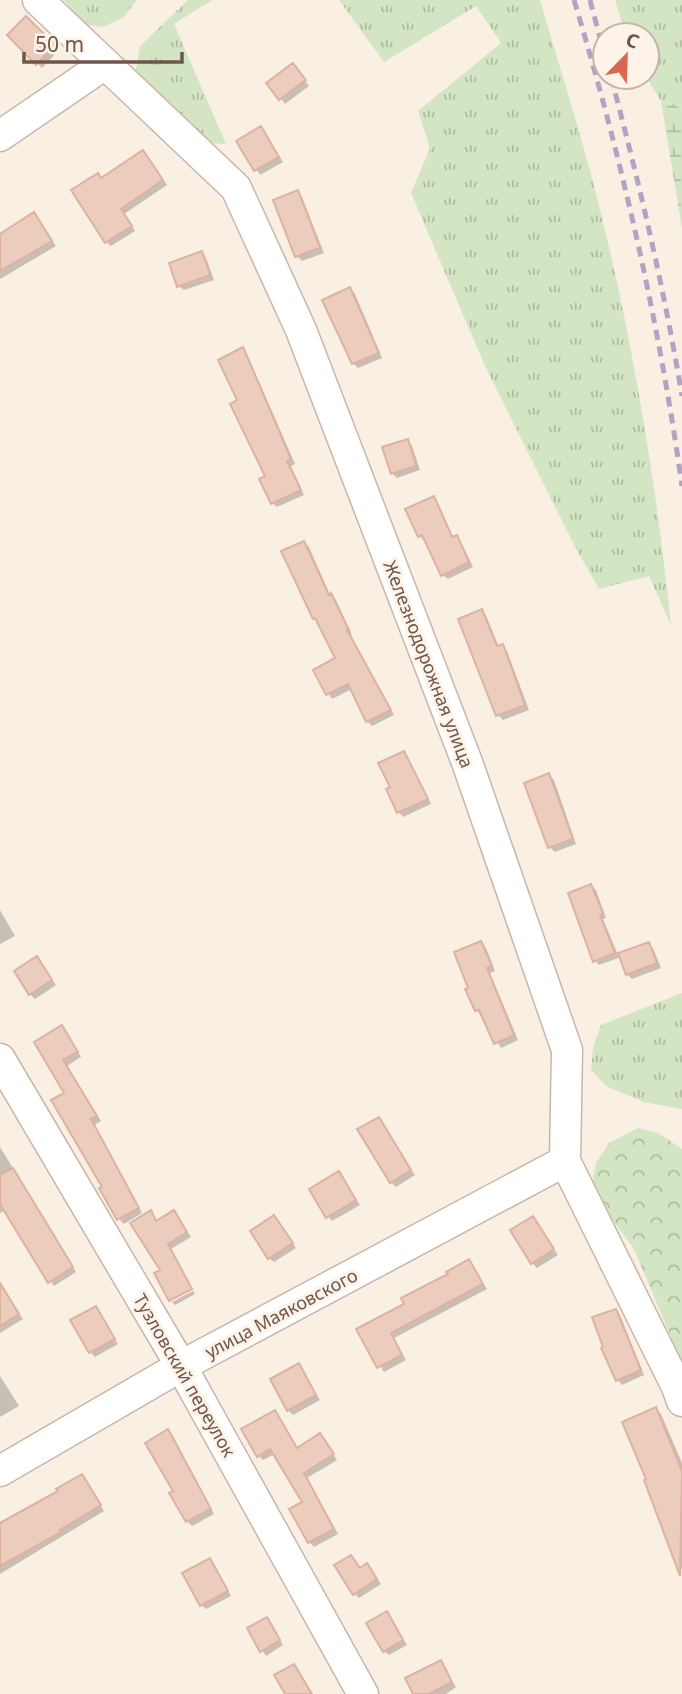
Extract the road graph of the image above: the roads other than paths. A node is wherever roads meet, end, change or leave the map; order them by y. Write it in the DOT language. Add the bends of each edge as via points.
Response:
graph roads {
  1 [pos="38,0"];
  2 [pos="105,64"];
  3 [pos="0,136"];
  4 [pos="0,1059"];
  5 [pos="565,1161"];
  6 [pos="181,1366"];
  7 [pos="682,1401"];
  8 [pos="0,1471"];
  9 [pos="363,1694"];
  1 -- 2 [label="street, Железнодорожная улица"];
  2 -- 3 [label="street"];
  2 -- 5 [label="street, Железнодорожная улица" via="236,188 301,330 468,765 567,1050"];
  4 -- 6 [label="street, Тузловский переулок"];
  5 -- 6 [label="street, улица Маяковского"];
  5 -- 7 [label="street, Железнодорожная улица"];
  6 -- 8 [label="street, улица Маяковского"];
  6 -- 9 [label="street, Тузловский переулок"];
}
